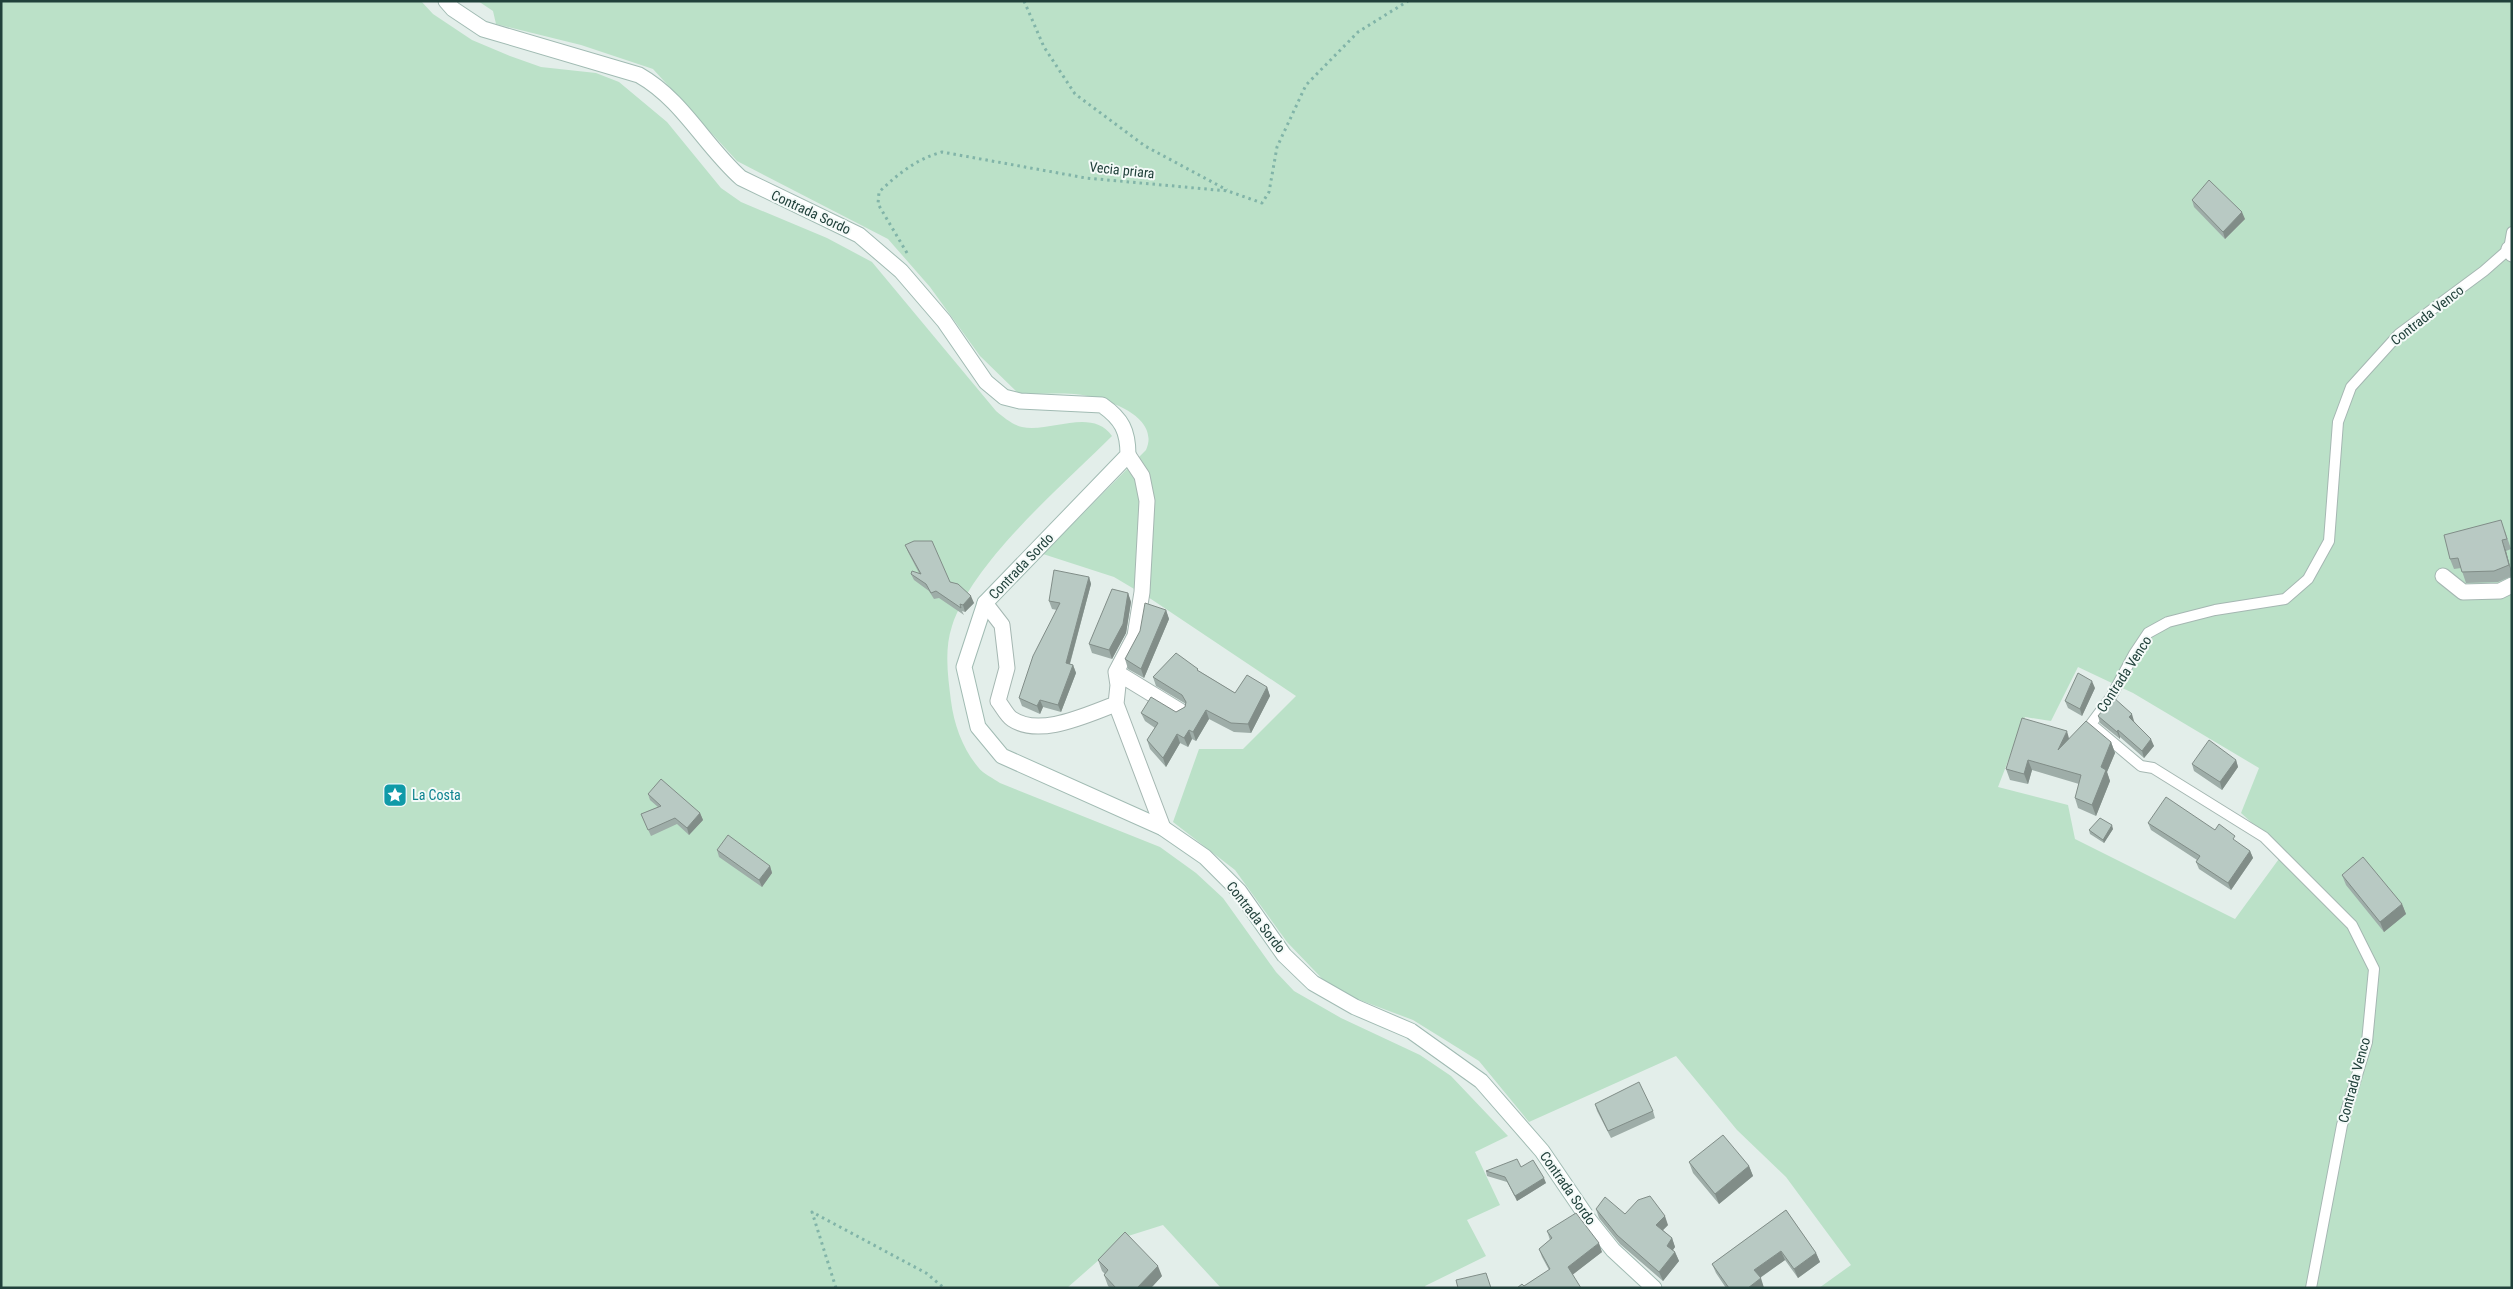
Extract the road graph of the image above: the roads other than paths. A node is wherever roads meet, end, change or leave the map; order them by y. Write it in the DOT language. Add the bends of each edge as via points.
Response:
graph roads {
  1 [pos="446,1"];
  2 [pos="2512,232"];
  3 [pos="2510,252"];
  4 [pos="1128,455"];
  5 [pos="2443,576"];
  6 [pos="2512,584"];
  7 [pos="985,603"];
  8 [pos="1116,672"];
  9 [pos="1116,704"];
  10 [pos="1180,711"];
  11 [pos="1163,828"];
  12 [pos="1654,1288"];
  13 [pos="2311,1288"];
  1 -- 4 [label="street, Contrada Sordo" via="482,29 639,75 651,82 692,121 741,178 859,235 901,270 944,321 986,382 1004,397 1020,401 1102,405 1123,423 1128,437"];
  2 -- 3 [label="lane, Contrada Venco"];
  3 -- 13 [label="lane, Contrada Venco" via="2399,334 2351,387 2338,422 2329,541 2308,579 2285,599 2215,610 2168,622 2148,633 2111,697 2091,724 2141,766 2153,768 2264,837 2352,925 2374,969 2366,1042 2342,1126"];
  4 -- 7 [label="street, Contrada Sordo"];
  4 -- 8 [label="street" via="1142,476 1147,501 1142,592 1135,636"];
  5 -- 6 [label="street" via="2463,592 2500,590"];
  7 -- 9 [label="street" via="1002,625 1007,668 998,700 1012,719 1037,727 1064,723"];
  7 -- 11 [label="street, Contrada Sordo" via="964,667 978,727 1002,756"];
  8 -- 9 [label="street"];
  8 -- 10 [label="street"];
  9 -- 11 [label="street"];
  11 -- 12 [label="street, Contrada Sordo" via="1205,857 1239,891 1284,955 1313,983 1355,1007 1411,1031 1481,1081 1542,1150 1613,1250"];
}
